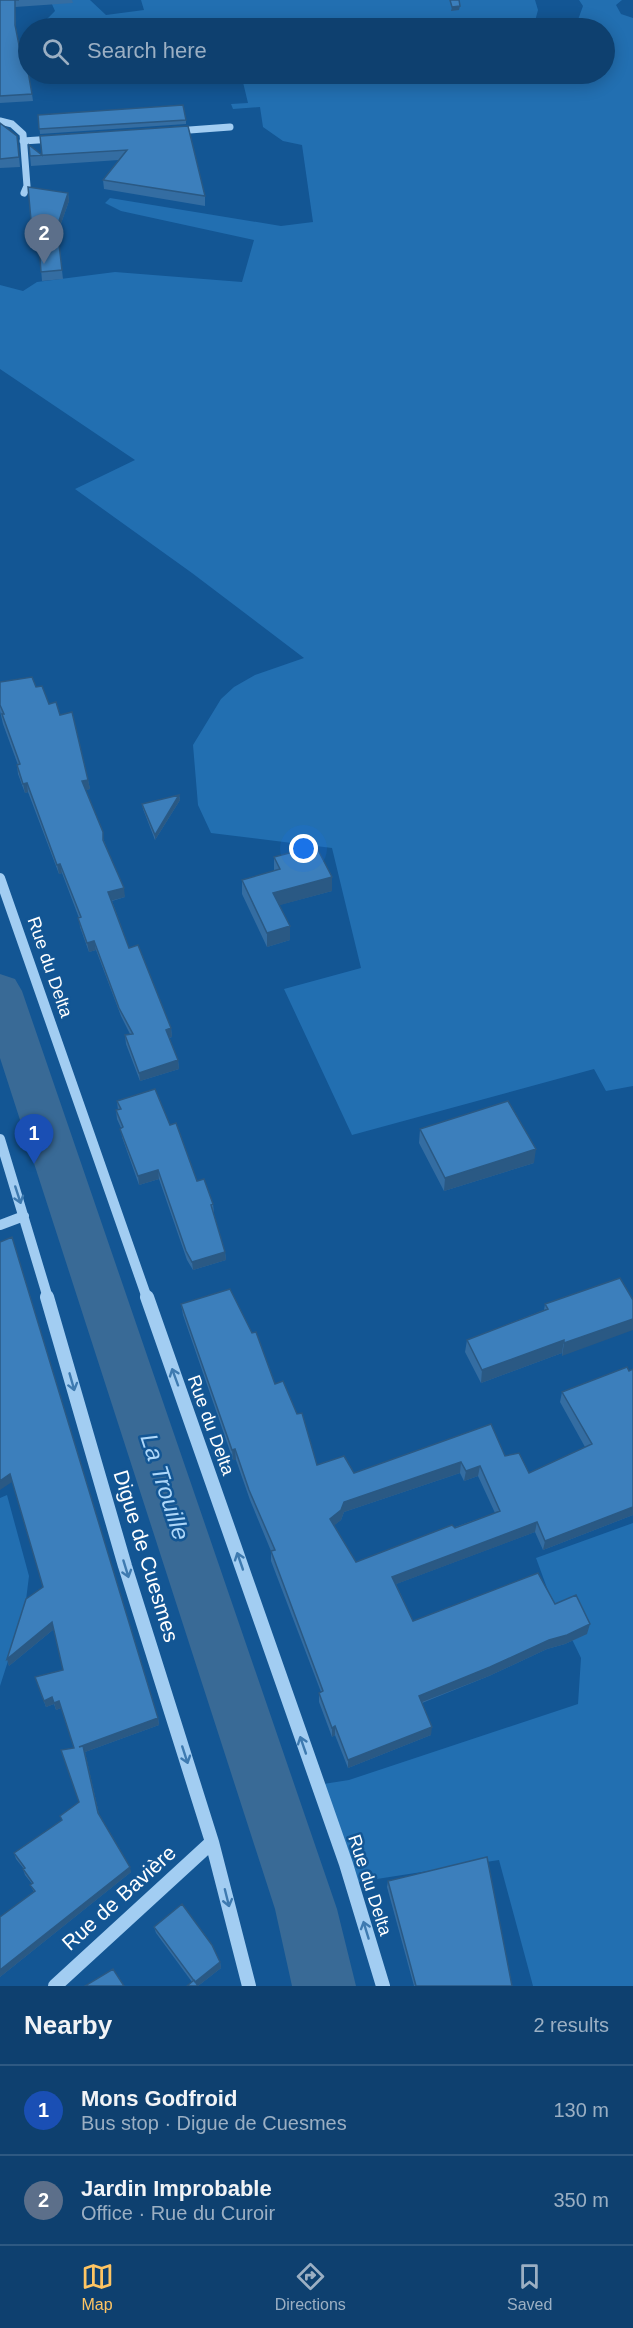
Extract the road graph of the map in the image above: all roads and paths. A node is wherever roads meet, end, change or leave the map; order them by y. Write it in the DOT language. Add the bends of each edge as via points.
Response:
graph roads {
  1 [pos="0,121"];
  2 [pos="230,127"];
  3 [pos="166,131"];
  4 [pos="59,139"];
  5 [pos="23,141"];
  6 [pos="24,193"];
  7 [pos="0,878"];
  8 [pos="0,1139"];
  9 [pos="24,1216"];
  10 [pos="0,1225"];
  11 [pos="212,1842"];
  12 [pos="55,1986"];
  13 [pos="249,1986"];
  14 [pos="383,1986"];
  1 -- 5 [label="street" via="12,124 23,134"];
  2 -- 3 [label="street"];
  4 -- 5 [label="street"];
  5 -- 6 [label="street" via="27,186"];
  14 -- 7 [label="street, Rue du Delta, one-way" via="346,1864"];
  8 -- 9 [label="street, Digue de Cuesmes, one-way"];
  9 -- 10 [label="street"];
  9 -- 11 [label="street, Digue de Cuesmes, one-way" via="125,1566"];
  11 -- 12 [label="street, Rue de Bavière"];
  11 -- 13 [label="street, Digue de Cuesmes, one-way"];
}
